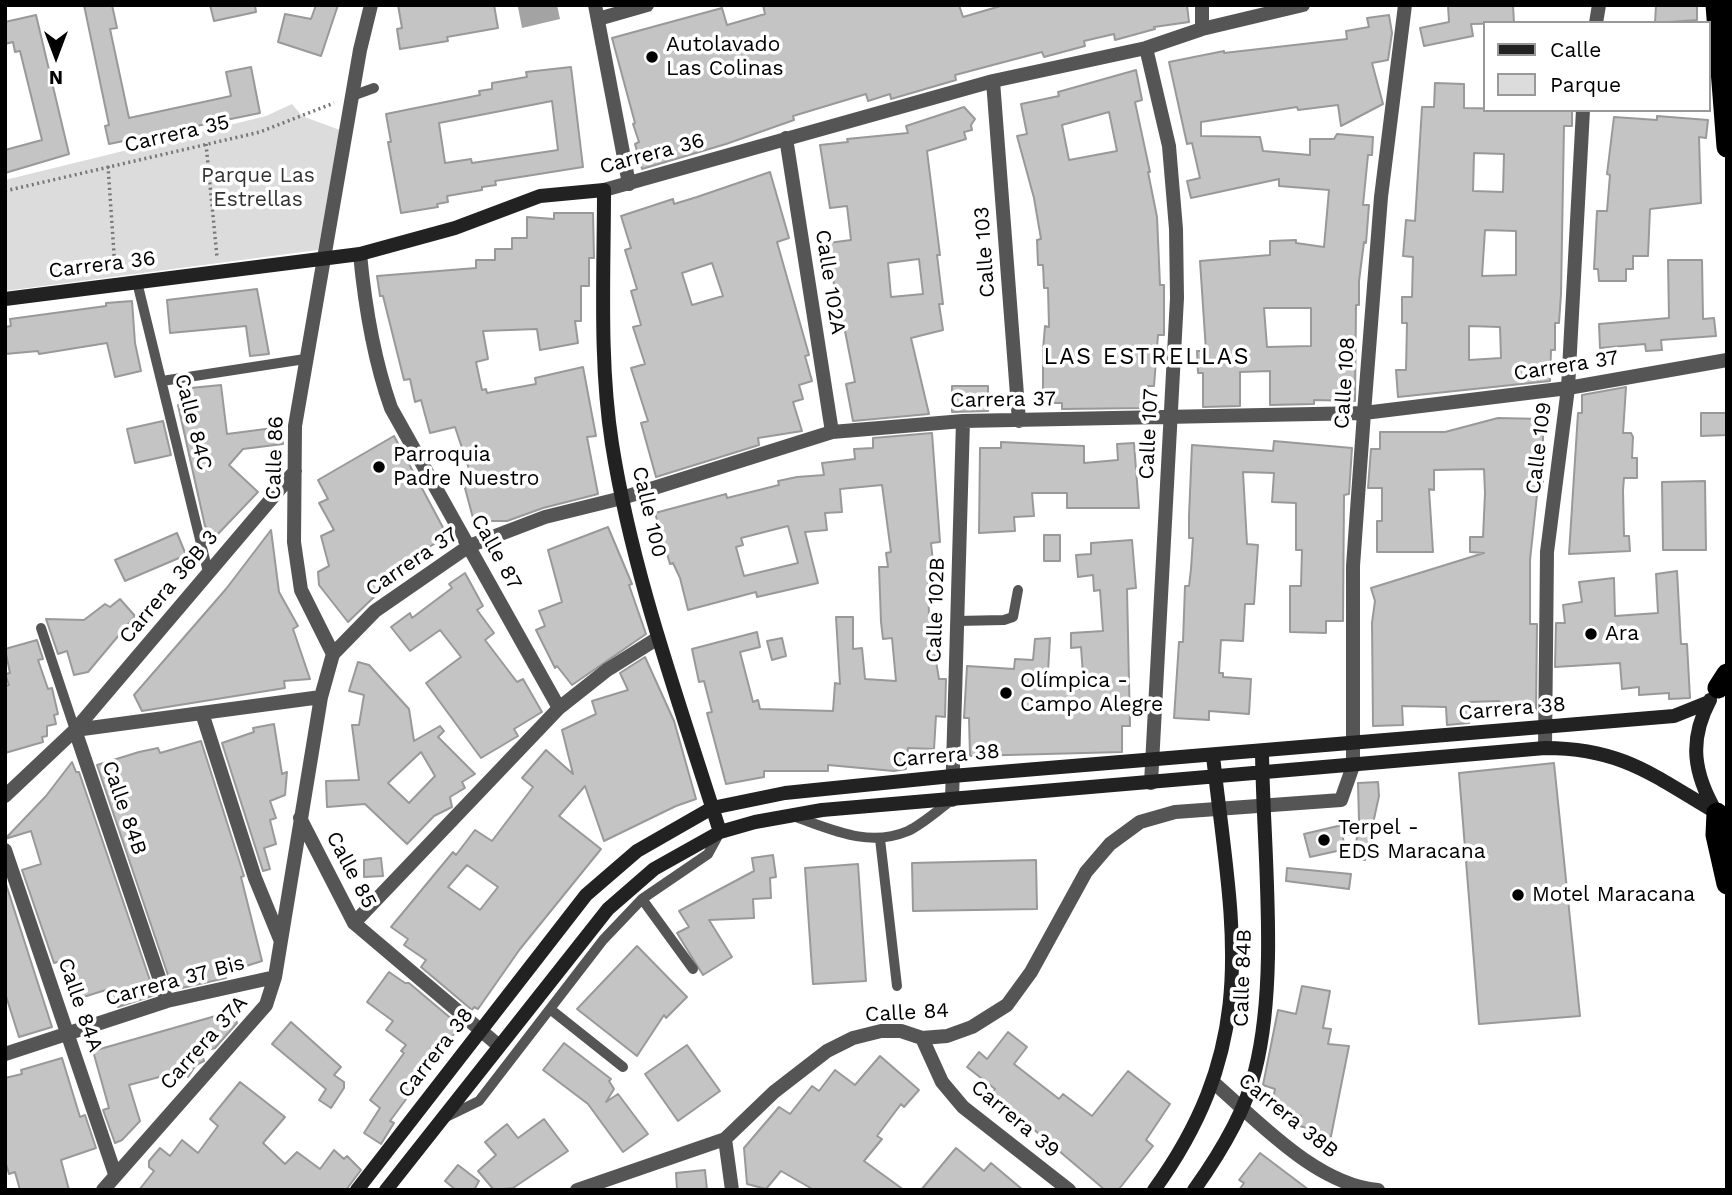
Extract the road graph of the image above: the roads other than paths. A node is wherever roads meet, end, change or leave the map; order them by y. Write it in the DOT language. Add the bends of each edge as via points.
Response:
graph roads {
  1 [pos="371,5"];
  2 [pos="647,5"];
  3 [pos="1202,5"];
  4 [pos="1303,5"];
  5 [pos="1405,5"];
  6 [pos="1716,5"];
  7 [pos="593,16"];
  8 [pos="1202,29"];
  9 [pos="1146,48"];
  10 [pos="993,81"];
  11 [pos="374,88"];
  12 [pos="352,96"];
  13 [pos="1583,112"];
  14 [pos="786,138"];
  15 [pos="1727,147"];
  16 [pos="629,184"];
  17 [pos="604,190"];
  18 [pos="360,254"];
  19 [pos="325,259"];
  20 [pos="137,282"];
  21 [pos="5,299"];
  22 [pos="305,359"];
  23 [pos="1727,360"];
  24 [pos="162,381"];
  25 [pos="1568,388"];
  26 [pos="1364,414"];
  27 [pos="1171,419"];
  28 [pos="963,421"];
  29 [pos="1019,421"];
  30 [pos="832,432"];
  31 [pos="295,471"];
  32 [pos="622,498"];
  33 [pos="469,546"];
  34 [pos="208,572"];
  35 [pos="1018,590"];
  36 [pos="957,621"];
  37 [pos="41,628"];
  38 [pos="659,638"];
  39 [pos="333,653"];
  40 [pos="1720,686"];
  41 [pos="321,697"];
  42 [pos="559,708"];
  43 [pos="202,713"];
  44 [pos="1546,727"];
  45 [pos="75,730"];
  46 [pos="1353,743"];
  47 [pos="1545,748"];
  48 [pos="1262,751"];
  49 [pos="1213,756"];
  50 [pos="1152,761"];
  51 [pos="1353,766"];
  52 [pos="1262,775"];
  53 [pos="952,776"];
  54 [pos="1216,778"];
  55 [pos="1151,783"];
  56 [pos="5,796"];
  57 [pos="952,800"];
  58 [pos="1263,806"];
  59 [pos="712,808"];
  60 [pos="1219,809"];
  61 [pos="791,815"];
  62 [pos="300,818"];
  63 [pos="1722,818"];
  64 [pos="720,832"];
  65 [pos="880,839"];
  66 [pos="5,850"];
  67 [pos="1727,884"];
  68 [pos="642,899"];
  69 [pos="354,923"];
  70 [pos="280,939"];
  71 [pos="692,969"];
  72 [pos="275,977"];
  73 [pos="897,986"];
  74 [pos="167,1001"];
  75 [pos="550,1009"];
  76 [pos="480,1030"];
  77 [pos="68,1033"];
  78 [pos="922,1038"];
  79 [pos="498,1045"];
  80 [pos="5,1054"];
  81 [pos="622,1067"];
  82 [pos="1214,1083"];
  83 [pos="1243,1108"];
  84 [pos="439,1120"];
  85 [pos="725,1139"];
  86 [pos="115,1174"];
  87 [pos="103,1190"];
  88 [pos="357,1190"];
  89 [pos="386,1190"];
  90 [pos="577,1190"];
  91 [pos="732,1190"];
  92 [pos="1069,1190"];
  93 [pos="1154,1190"];
  94 [pos="1194,1190"];
  95 [pos="1378,1190"];
  1 -- 12 [label="street"];
  2 -- 7 [label="street"];
  3 -- 8 [label="street"];
  4 -- 8 [label="street, Carrera 36"];
  5 -- 26 [label="street, Calle 108" via="1381,197"];
  6 -- 15 [label="highway"];
  7 -- 16 [label="street"];
  8 -- 9 [label="street, Carrera 36"];
  9 -- 10 [label="street, Carrera 36"];
  9 -- 27 [label="street, Calle 107" via="1169,146 1177,229"];
  10 -- 14 [label="street, Carrera 36"];
  10 -- 29 [label="street, Calle 103"];
  11 -- 12 [label="lane"];
  12 -- 19 [label="street"];
  13 -- 25 [label="street, Calle 109"];
  14 -- 16 [label="street, Carrera 36"];
  14 -- 30 [label="street, Calle 102A"];
  16 -- 17 [label="street, Carrera 36"];
  17 -- 18 [label="main road, Carrera 36" via="540,196 455,228"];
  17 -- 32 [label="main road, Calle 100" via="604,326 611,441"];
  18 -- 19 [label="main road, Carrera 36"];
  18 -- 33 [label="street, Calle 87" via="369,325 391,408"];
  19 -- 20 [label="main road, Carrera 36"];
  19 -- 22 [label="street, Calle 86"];
  20 -- 21 [label="main road, Carrera 36"];
  20 -- 24 [label="lane, Calle 84C"];
  22 -- 24 [label="lane"];
  22 -- 31 [label="street, Calle 86" via="295,426"];
  23 -- 25 [label="street, Carrera 37"];
  24 -- 34 [label="lane, Calle 84C"];
  25 -- 26 [label="street, Carrera 37"];
  25 -- 44 [label="street, Calle 109" via="1547,552"];
  26 -- 27 [label="street, Carrera 37"];
  26 -- 46 [label="street, Calle 108" via="1353,566"];
  27 -- 29 [label="street, Carrera 37"];
  27 -- 50 [label="street, Calle 107"];
  28 -- 29 [label="street, Carrera 37"];
  28 -- 30 [label="street, Carrera 37"];
  28 -- 36 [label="street, Calle 102B"];
  30 -- 32 [label="street, Carrera 37"];
  31 -- 34 [label="street, Carrera 36B 3"];
  31 -- 39 [label="street, Calle 86" via="294,542 301,590"];
  32 -- 33 [label="street, Carrera 37" via="545,517"];
  32 -- 38 [label="main road, Calle 100"];
  33 -- 39 [label="street, Carrera 37" via="375,611"];
  33 -- 42 [label="street, Calle 87"];
  34 -- 45 [label="street, Carrera 36B 3"];
  35 -- 36 [label="lane" via="1013,617"];
  36 -- 53 [label="street, Calle 102B"];
  37 -- 45 [label="lane, Calle 84B"];
  38 -- 42 [label="street" via="607,670"];
  38 -- 59 [label="main road, Calle 100"];
  39 -- 41 [label="street, Calle 85"];
  40 -- 44 [label="main road, Carrera 38" via="1674,716"];
  40 -- 63 [label="main road" via="1698,730 1696,759 1702,788"];
  41 -- 43 [label="street"];
  41 -- 62 [label="street, Calle 85"];
  42 -- 69 [label="street"];
  43 -- 45 [label="street"];
  43 -- 70 [label="street" via="255,878"];
  44 -- 46 [label="main road, Carrera 38"];
  44 -- 47 [label="street, Calle 109"];
  45 -- 56 [label="street"];
  45 -- 74 [label="street, Calle 84B"];
  46 -- 48 [label="main road, Carrera 38"];
  46 -- 51 [label="street, Calle 108"];
  47 -- 51 [label="main road, Carrera 38"];
  47 -- 63 [label="main road, Carrera 38" via="1600,752 1625,761 1651,772"];
  48 -- 49 [label="main road, Carrera 38"];
  48 -- 52 [label="main road, Calle 84B"];
  49 -- 50 [label="main road, Carrera 38"];
  49 -- 54 [label="main road, Calle 84B"];
  50 -- 53 [label="main road, Carrera 38"];
  50 -- 55 [label="street, Calle 107"];
  51 -- 52 [label="main road, Carrera 38"];
  51 -- 58 [label="street, Calle 108" via="1341,800"];
  52 -- 54 [label="main road, Carrera 38"];
  52 -- 58 [label="main road, Calle 84B"];
  53 -- 57 [label="street, Calle 102B"];
  53 -- 59 [label="main road, Carrera 38" via="785,793"];
  54 -- 55 [label="main road, Carrera 38"];
  54 -- 60 [label="main road, Calle 84B"];
  55 -- 57 [label="main road, Carrera 38"];
  57 -- 61 [label="main road, Carrera 38"];
  57 -- 65 [label="lane" via="909,831"];
  58 -- 60 [label="street, Calle 84"];
  58 -- 83 [label="main road, Calle 84B" via="1267,977 1262,1037"];
  59 -- 64 [label="main road, Calle 100"];
  59 -- 76 [label="main road, Carrera 38" via="637,851 586,895"];
  60 -- 78 [label="street, Calle 84" via="1175,812 1140,822 1110,844 1086,873 1031,972 1007,1005 972,1027"];
  60 -- 82 [label="main road, Calle 84B" via="1234,955 1226,1037"];
  61 -- 64 [label="main road, Carrera 38"];
  61 -- 65 [label="lane" via="850,835"];
  62 -- 69 [label="street, Calle 85"];
  62 -- 70 [label="street, Carrera 37A"];
  63 -- 67 [label="highway" via="1716,835"];
  64 -- 68 [label="lane" via="708,854"];
  64 -- 79 [label="main road, Carrera 38" via="654,869 608,908"];
  65 -- 73 [label="lane"];
  66 -- 77 [label="street, Calle 84A"];
  68 -- 71 [label="lane"];
  68 -- 75 [label="lane" via="603,940"];
  69 -- 76 [label="street, Calle 85"];
  70 -- 72 [label="street, Carrera 37A"];
  72 -- 74 [label="street, Carrera 37 Bis"];
  72 -- 86 [label="street, Carrera 37A" via="266,1005"];
  74 -- 77 [label="street, Carrera 37 Bis"];
  75 -- 81 [label="lane"];
  75 -- 84 [label="lane" via="479,1101"];
  76 -- 79 [label="street, Calle 85"];
  76 -- 88 [label="main road, Carrera 38"];
  77 -- 80 [label="street, Carrera 37 Bis"];
  77 -- 86 [label="street, Calle 84A"];
  78 -- 85 [label="street, Calle 84" via="881,1031 827,1051 774,1092"];
  78 -- 92 [label="street, Carrera 39" via="942,1082 964,1107"];
  79 -- 84 [label="main road, Carrera 38"];
  82 -- 83 [label="street, Carrera 38B"];
  82 -- 93 [label="main road, Calle 84B"];
  83 -- 94 [label="main road, Calle 84B"];
  83 -- 95 [label="street, Carrera 38B" via="1334,1179"];
  84 -- 89 [label="main road, Carrera 38"];
  85 -- 90 [label="street, Calle 84"];
  85 -- 91 [label="street"];
  86 -- 87 [label="street, Carrera 37A"];
}
